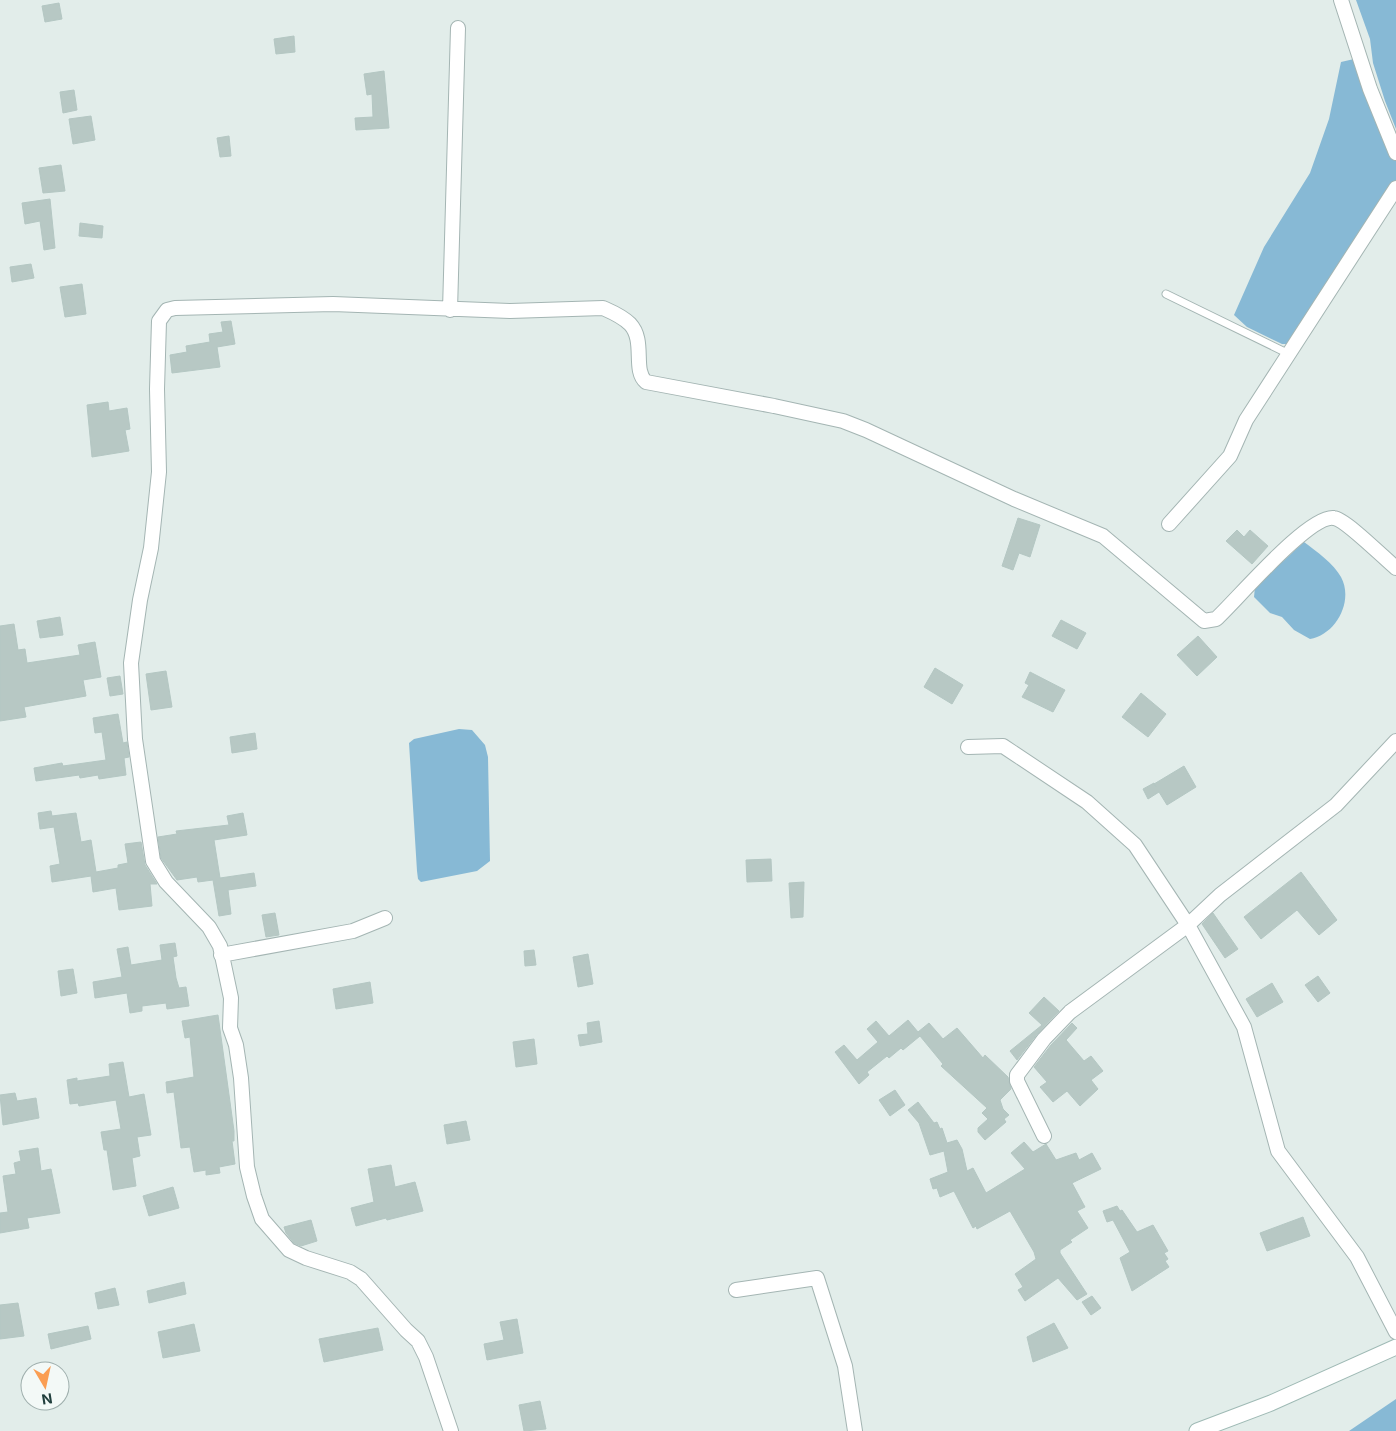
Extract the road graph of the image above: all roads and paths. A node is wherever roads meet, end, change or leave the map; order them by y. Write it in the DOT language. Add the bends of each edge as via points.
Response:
graph roads {
  1 [pos="1341,0"];
  2 [pos="458,28"];
  3 [pos="1396,154"];
  4 [pos="1396,188"];
  5 [pos="1166,294"];
  6 [pos="450,310"];
  7 [pos="1289,354"];
  8 [pos="1169,524"];
  9 [pos="1396,568"];
  10 [pos="1396,741"];
  11 [pos="968,747"];
  12 [pos="385,918"];
  13 [pos="1188,925"];
  14 [pos="221,954"];
  15 [pos="1044,1136"];
  16 [pos="736,1290"];
  17 [pos="1396,1332"];
  18 [pos="1396,1347"];
  19 [pos="451,1431"];
  20 [pos="855,1431"];
  21 [pos="1197,1431"];
  1 -- 3 [label="street" via="1370,89"];
  2 -- 6 [label="street"];
  4 -- 7 [label="street"];
  5 -- 7 [label="lane"];
  6 -- 9 [label="street" via="603,308 630,323 639,336 640,373 646,382 843,421 866,430 1014,499 1103,536 1204,621 1216,619 1249,582 1316,523 1325,519 1334,518 1344,523"];
  6 -- 14 [label="street" via="333,304 174,308 166,310 159,320 159,472 151,548 131,663 135,739 152,861 166,882 212,932"];
  7 -- 8 [label="street" via="1246,420 1230,456"];
  10 -- 13 [label="street" via="1336,805 1220,895"];
  11 -- 13 [label="street" via="1003,746 1087,802 1135,845"];
  12 -- 14 [label="street" via="353,931"];
  13 -- 15 [label="street" via="1070,1012 1018,1071 1017,1081"];
  13 -- 17 [label="street" via="1244,1027 1278,1151 1357,1257"];
  14 -- 19 [label="street" via="230,998 230,1028 241,1078 247,1167 262,1219 289,1250 361,1279 418,1341"];
  16 -- 20 [label="street" via="817,1278 845,1366"];
  18 -- 21 [label="main road" via="1272,1403"];
}
